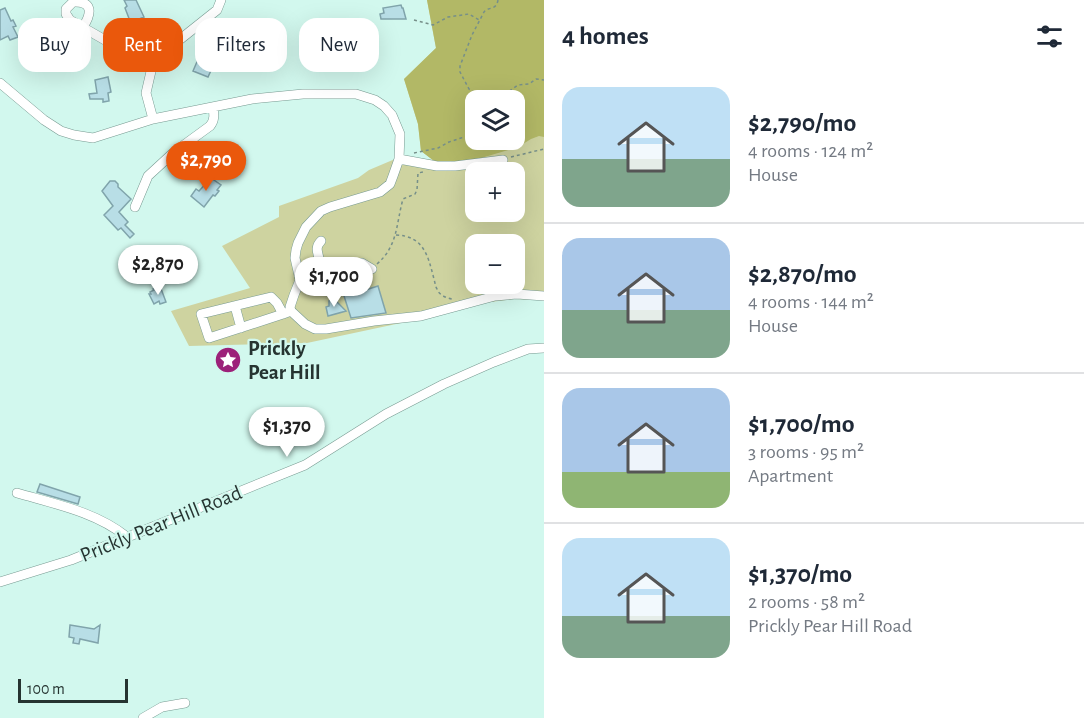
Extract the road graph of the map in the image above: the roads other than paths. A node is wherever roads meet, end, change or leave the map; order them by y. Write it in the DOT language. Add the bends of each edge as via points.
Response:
graph roads {
  1 [pos="222,0"];
  2 [pos="183,37"];
  3 [pos="151,72"];
  4 [pos="0,83"];
  5 [pos="213,107"];
  6 [pos="153,119"];
  7 [pos="399,154"];
  8 [pos="503,160"];
  9 [pos="135,207"];
  10 [pos="321,241"];
  11 [pos="372,269"];
  12 [pos="300,280"];
  13 [pos="317,280"];
  14 [pos="544,296"];
  15 [pos="235,306"];
  16 [pos="287,313"];
  17 [pos="242,328"];
  18 [pos="544,348"];
  19 [pos="17,493"];
  20 [pos="127,537"];
  21 [pos="0,582"];
  22 [pos="185,703"];
  23 [pos="143,718"];
  1 -- 2 [label="street" via="217,10"];
  3 -- 6 [label="street" via="146,93"];
  4 -- 6 [label="street" via="44,120 74,135 93,138"];
  5 -- 6 [label="street"];
  5 -- 7 [label="street" via="303,94 356,94 375,100 392,115 400,134"];
  5 -- 9 [label="street" via="210,126 148,176"];
  7 -- 8 [label="street" via="437,166"];
  7 -- 12 [label="street" via="390,184 381,192 330,207 312,219 296,250"];
  10 -- 13 [label="street" via="316,247 320,261"];
  11 -- 13 [label="street" via="363,263 345,266"];
  12 -- 13 [label="street"];
  12 -- 16 [label="street"];
  14 -- 16 [label="street" via="495,296 421,315 326,329 315,329"];
  15 -- 16 [label="street" via="271,297"];
  15 -- 17 [label="street"];
  15 -- 17 [label="street" via="201,314 209,338"];
  16 -- 17 [label="street"];
  18 -- 20 [label="street, Prickly Pear Hill Road" via="528,349 484,366 386,414 305,465"];
  19 -- 20 [label="street" via="100,519"];
  20 -- 21 [label="street, Prickly Pear Hill Road"];
  22 -- 23 [label="street" via="162,707"];
}
